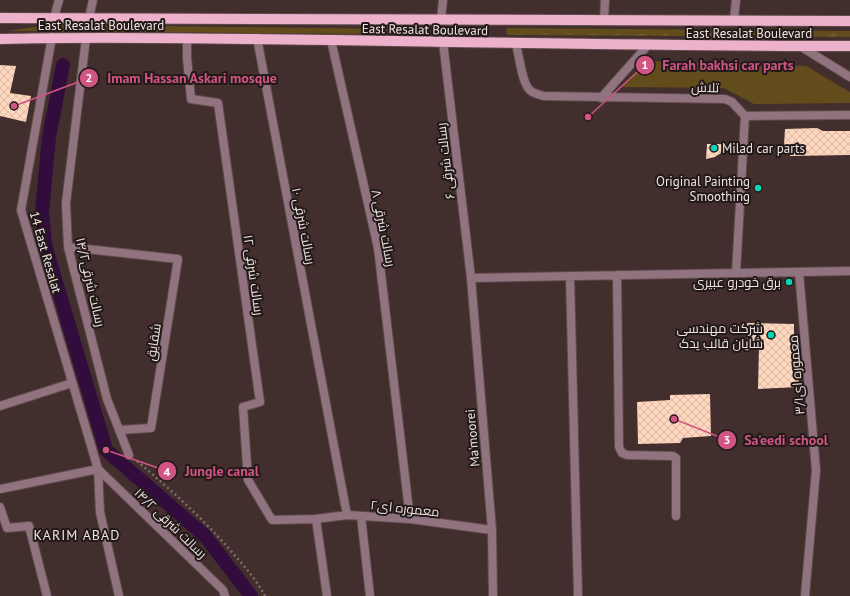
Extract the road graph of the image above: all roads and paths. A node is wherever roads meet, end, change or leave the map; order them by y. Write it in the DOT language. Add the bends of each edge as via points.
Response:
graph roads {
  1 [pos="59,0"];
  2 [pos="94,0"];
  3 [pos="443,0"];
  4 [pos="605,0"];
  5 [pos="736,0"];
  6 [pos="0,18"];
  7 [pos="54,18"];
  8 [pos="89,18"];
  9 [pos="187,19"];
  10 [pos="441,19"];
  11 [pos="604,20"];
  12 [pos="734,20"];
  13 [pos="850,20"];
  14 [pos="52,37"];
  15 [pos="86,38"];
  16 [pos="186,38"];
  17 [pos="256,38"];
  18 [pos="0,39"];
  19 [pos="332,40"];
  20 [pos="443,42"];
  21 [pos="516,44"];
  22 [pos="648,45"];
  23 [pos="800,46"];
  24 [pos="850,46"];
  25 [pos="850,77"];
  26 [pos="601,98"];
  27 [pos="850,115"];
  28 [pos="745,116"];
  29 [pos="68,247"];
  30 [pos="850,271"];
  31 [pos="799,272"];
  32 [pos="736,273"];
  33 [pos="617,275"];
  34 [pos="570,276"];
  35 [pos="471,278"];
  36 [pos="72,383"];
  37 [pos="0,406"];
  38 [pos="119,430"];
  39 [pos="129,455"];
  40 [pos="98,469"];
  41 [pos="0,489"];
  42 [pos="0,507"];
  43 [pos="347,515"];
  44 [pos="361,516"];
  45 [pos="676,516"];
  46 [pos="316,519"];
  47 [pos="410,519"];
  48 [pos="272,520"];
  49 [pos="492,530"];
  50 [pos="47,596"];
  51 [pos="119,596"];
  52 [pos="225,596"];
  53 [pos="265,596"];
  54 [pos="327,596"];
  55 [pos="370,596"];
  56 [pos="493,596"];
  57 [pos="578,596"];
  58 [pos="805,596"];
  1 -- 7 [label="street"];
  2 -- 8 [label="street"];
  3 -- 10 [label="street"];
  4 -- 11 [label="street"];
  5 -- 12 [label="street"];
  6 -- 7 [label="main road, East Resalat Boulevard"];
  7 -- 8 [label="main road, East Resalat Boulevard"];
  8 -- 9 [label="main road, East Resalat Boulevard"];
  9 -- 10 [label="main road, East Resalat Boulevard"];
  9 -- 16 [label="main road"];
  10 -- 11 [label="main road, East Resalat Boulevard"];
  11 -- 12 [label="main road, East Resalat Boulevard"];
  12 -- 13 [label="main road, East Resalat Boulevard"];
  14 -- 15 [label="main road, East Resalat Boulevard"];
  14 -- 18 [label="main road, East Resalat Boulevard"];
  14 -- 36 [label="street, 14 East Resalat" via="21,210"];
  15 -- 16 [label="main road, East Resalat Boulevard"];
  15 -- 29 [label="street, رسالت شرقی۱۴/۲" via="66,203"];
  16 -- 17 [label="main road, East Resalat Boulevard"];
  16 -- 48 [label="street, رسالت شرقی ۱۲" via="191,99 218,103 260,402 243,407 248,480"];
  17 -- 19 [label="main road, East Resalat Boulevard"];
  17 -- 43 [label="street, رسالت شرقی ۱۰"];
  19 -- 20 [label="main road, East Resalat Boulevard"];
  19 -- 47 [label="street, رسالت شرقی ۸" via="378,248"];
  20 -- 21 [label="main road, East Resalat Boulevard"];
  20 -- 35 [label="street, رسالت شرقی ۶"];
  21 -- 22 [label="main road, East Resalat Boulevard"];
  21 -- 26 [label="street, تلاش" via="524,80 530,91 543,96"];
  22 -- 23 [label="main road, East Resalat Boulevard"];
  22 -- 26 [label="street"];
  23 -- 24 [label="main road, East Resalat Boulevard"];
  23 -- 25 [label="street"];
  26 -- 28 [label="street, تلاش" via="725,99 732,102"];
  27 -- 28 [label="street"];
  28 -- 32 [label="street"];
  29 -- 38 [label="street, رسالت شرقی۱۴/۲" via="107,399"];
  29 -- 38 [label="street, شقایق" via="178,259 151,428"];
  30 -- 31 [label="street"];
  31 -- 32 [label="street"];
  31 -- 58 [label="street, معموره ای۳/۱" via="816,470"];
  32 -- 33 [label="street"];
  33 -- 34 [label="street"];
  33 -- 45 [label="street" via="619,447 622,453 627,455 676,458"];
  34 -- 35 [label="street"];
  34 -- 57 [label="street"];
  35 -- 49 [label="street, Ma'moorei"];
  36 -- 37 [label="street"];
  36 -- 40 [label="street, 14 East Resalat"];
  38 -- 39 [label="street, رسالت شرقی۱۴/۲"];
  39 -- 53 [label="path" via="176,494 223,541 257,582"];
  40 -- 41 [label="street"];
  40 -- 51 [label="street" via="100,512"];
  40 -- 52 [label="street, رسالت شرقی ۱۴/۲" via="223,590"];
  42 -- 50 [label="street" via="7,528 29,526"];
  43 -- 44 [label="street, معموره ای۲"];
  43 -- 46 [label="street, معموره ای۲"];
  44 -- 47 [label="street, معموره ای۲"];
  44 -- 55 [label="street"];
  46 -- 48 [label="street, معموره ای۲"];
  46 -- 54 [label="street"];
  47 -- 49 [label="street, معموره ای۲"];
  49 -- 56 [label="street, Ma'moorei"];
}
